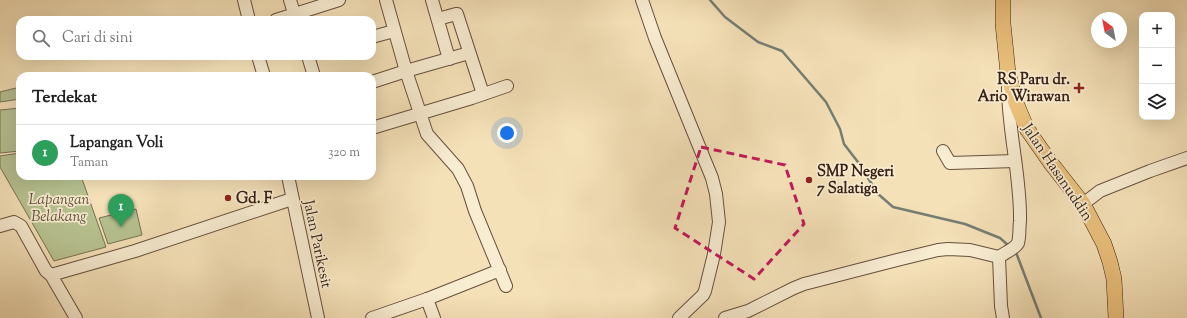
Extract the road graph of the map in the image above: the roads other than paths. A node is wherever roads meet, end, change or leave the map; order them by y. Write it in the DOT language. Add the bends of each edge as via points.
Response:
graph roads {
  1 [pos="244,0"];
  2 [pos="290,0"];
  3 [pos="339,0"];
  4 [pos="386,0"];
  5 [pos="432,0"];
  6 [pos="642,0"];
  7 [pos="1003,0"];
  8 [pos="248,16"];
  9 [pos="295,16"];
  10 [pos="298,16"];
  11 [pos="438,19"];
  12 [pos="394,31"];
  13 [pos="376,37"];
  14 [pos="469,53"];
  15 [pos="449,59"];
  16 [pos="259,60"];
  17 [pos="310,60"];
  18 [pos="406,71"];
  19 [pos="263,72"];
  20 [pos="313,72"];
  21 [pos="1008,73"];
  22 [pos="376,81"];
  23 [pos="507,86"];
  24 [pos="483,94"];
  25 [pos="420,112"];
  26 [pos="376,127"];
  27 [pos="942,151"];
  28 [pos="1187,158"];
  29 [pos="1015,161"];
  30 [pos="289,180"];
  31 [pos="292,199"];
  32 [pos="1083,204"];
  33 [pos="0,226"];
  34 [pos="1007,252"];
  35 [pos="500,270"];
  36 [pos="51,275"];
  37 [pos="506,286"];
  38 [pos="427,299"];
  39 [pos="76,318"];
  40 [pos="318,318"];
  41 [pos="372,318"];
  42 [pos="434,318"];
  43 [pos="679,318"];
  44 [pos="725,318"];
  45 [pos="1003,318"];
  46 [pos="1116,318"];
  1 -- 8 [label="street"];
  2 -- 9 [label="street"];
  3 -- 10 [label="street"];
  4 -- 12 [label="street"];
  5 -- 11 [label="street"];
  6 -- 43 [label="street" via="716,194 719,222 705,290"];
  7 -- 21 [label="main road, Jalan Hasanuddin"];
  11 -- 14 [label="street" via="456,14"];
  11 -- 15 [label="street"];
  12 -- 13 [label="street"];
  12 -- 18 [label="street"];
  14 -- 15 [label="street"];
  14 -- 24 [label="street"];
  15 -- 18 [label="street"];
  16 -- 19 [label="street"];
  17 -- 20 [label="street"];
  18 -- 22 [label="street"];
  18 -- 25 [label="street"];
  21 -- 29 [label="street"];
  21 -- 32 [label="main road, Jalan Hasanuddin" via="1016,103 1027,129"];
  23 -- 24 [label="street"];
  24 -- 25 [label="street"];
  25 -- 26 [label="street"];
  25 -- 35 [label="street" via="428,134 458,169 467,186"];
  27 -- 29 [label="street" via="950,163"];
  28 -- 32 [label="street" via="1100,191"];
  29 -- 34 [label="street" via="1020,207 1019,237 1018,243"];
  30 -- 31 [label="street, Jalan Parikesit"];
  31 -- 36 [label="street" via="135,251"];
  31 -- 40 [label="street, Jalan Parikesit"];
  32 -- 46 [label="main road, Jalan Hasanuddin" via="1104,244 1110,262 1114,279"];
  33 -- 36 [label="street" via="14,222 21,226 46,271"];
  34 -- 44 [label="street" via="948,249 897,260 804,284 748,311"];
  34 -- 45 [label="street" via="1001,306"];
  35 -- 37 [label="street"];
  35 -- 38 [label="street"];
  36 -- 39 [label="street"];
  38 -- 41 [label="street"];
  38 -- 42 [label="street"];
}
